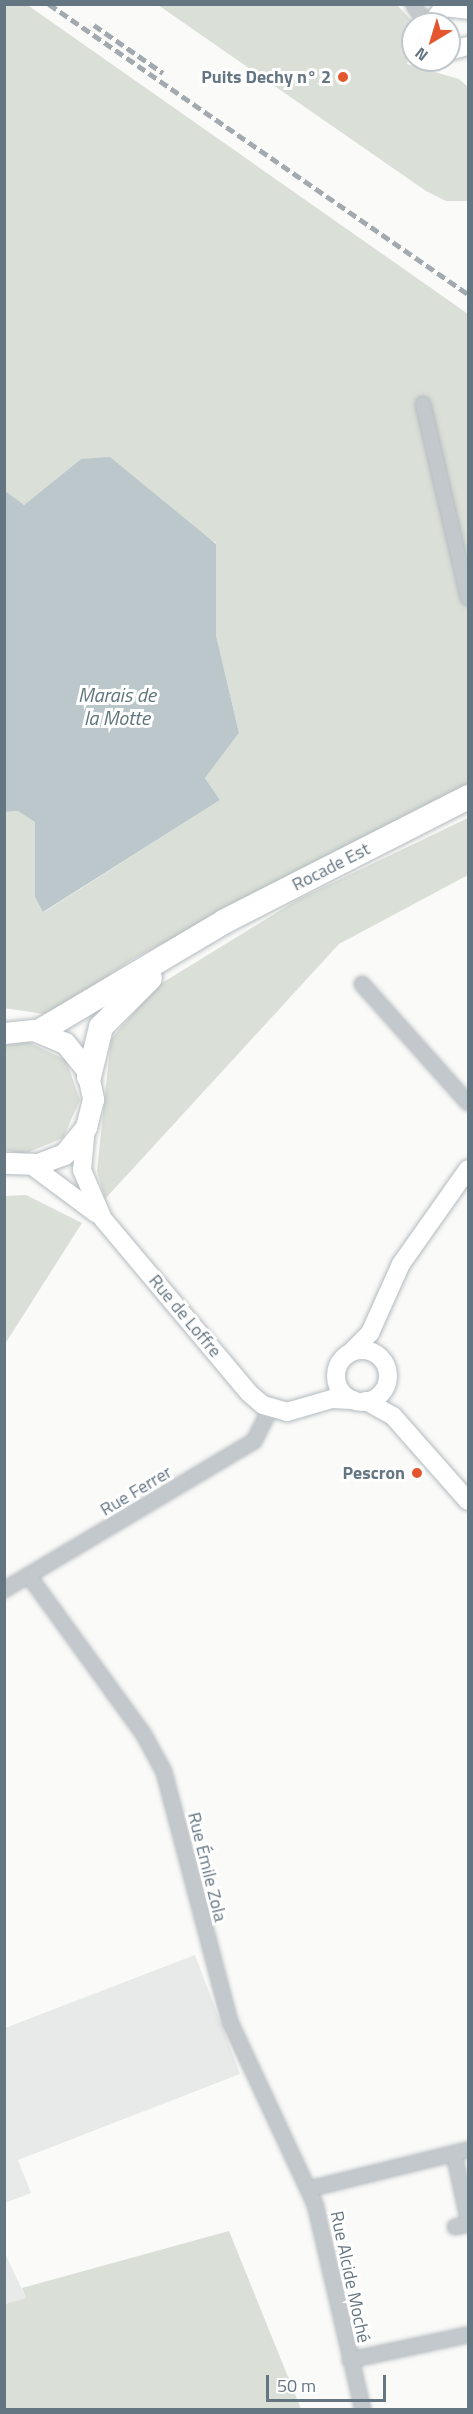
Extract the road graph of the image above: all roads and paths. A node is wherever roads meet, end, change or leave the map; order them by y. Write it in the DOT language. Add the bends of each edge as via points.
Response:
graph roads {
  1 [pos="423,404"];
  2 [pos="468,598"];
  3 [pos="468,797"];
  4 [pos="195,939"];
  5 [pos="362,984"];
  6 [pos="16,1030"];
  7 [pos="89,1077"];
  8 [pos="468,1103"];
  9 [pos="86,1127"];
  10 [pos="6,1164"];
  11 [pos="31,1165"];
  12 [pos="468,1169"];
  13 [pos="103,1219"];
  14 [pos="388,1291"];
  15 [pos="345,1359"];
  16 [pos="383,1360"];
  17 [pos="388,1378"];
  18 [pos="359,1401"];
  19 [pos="270,1409"];
  20 [pos="419,1443"];
  21 [pos="468,1501"];
  22 [pos="28,1576"];
  23 [pos="4,1590"];
  24 [pos="468,2150"];
  25 [pos="454,2154"];
  26 [pos="309,2189"];
  27 [pos="468,2218"];
  28 [pos="468,2335"];
  29 [pos="350,2360"];
  30 [pos="363,2409"];
  1 -- 2 [label="street"];
  3 -- 4 [label="highway, Rocade Est"];
  4 -- 6 [label="highway"];
  4 -- 7 [label="highway" via="105,1022 94,1042"];
  5 -- 8 [label="street"];
  6 -- 7 [label="main road" via="71,1047"];
  7 -- 9 [label="main road" via="93,1099"];
  9 -- 11 [label="main road" via="64,1154"];
  9 -- 13 [label="street, Rue de Loffre" via="82,1170"];
  10 -- 11 [label="main road"];
  11 -- 13 [label="street, Rue de Loffre"];
  12 -- 14 [label="street" via="401,1264"];
  13 -- 19 [label="street, Rue de Loffre" via="249,1393"];
  14 -- 15 [label="street" via="370,1333"];
  14 -- 16 [label="street" via="381,1331"];
  15 -- 16 [label="street" via="365,1350"];
  15 -- 18 [label="street" via="339,1387"];
  15 -- 19 [label="street" via="310,1397 291,1407"];
  16 -- 17 [label="street"];
  17 -- 18 [label="street" via="381,1394"];
  17 -- 20 [label="street" via="398,1409"];
  18 -- 19 [label="street" via="332,1399 293,1412"];
  18 -- 20 [label="street" via="384,1409"];
  19 -- 22 [label="street, Rue Ferrer" via="254,1441"];
  20 -- 21 [label="street"];
  22 -- 23 [label="street, Rue Ferrer"];
  22 -- 26 [label="street, Rue Émile Zola" via="159,1760 230,2022 259,2092"];
  24 -- 25 [label="street"];
  25 -- 26 [label="street"];
  25 -- 27 [label="street"];
  26 -- 29 [label="street, Rue Alcide Moché"];
  28 -- 29 [label="street"];
  29 -- 30 [label="street, Rue Alcide Moché"];
}
